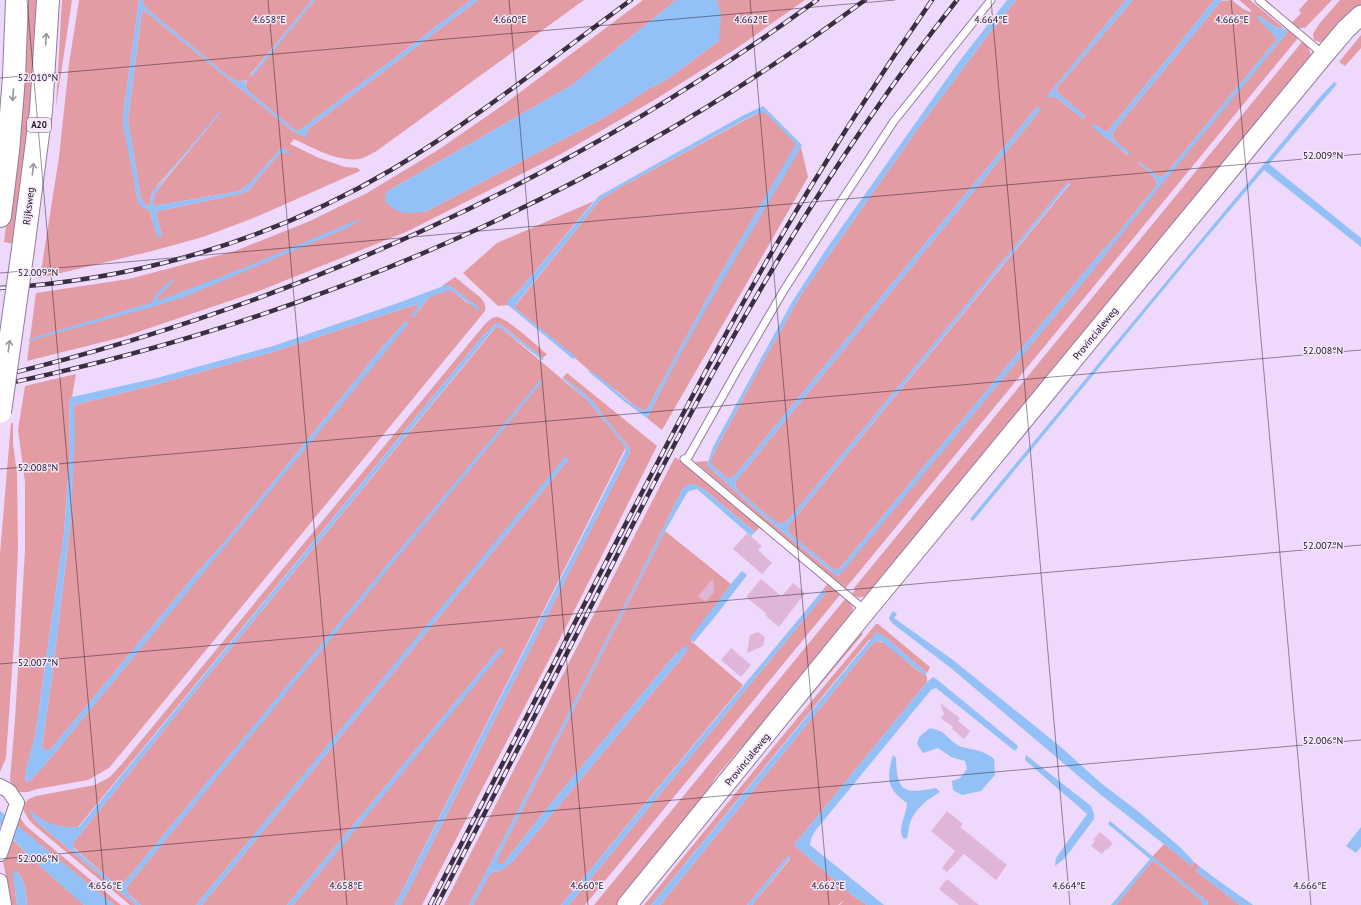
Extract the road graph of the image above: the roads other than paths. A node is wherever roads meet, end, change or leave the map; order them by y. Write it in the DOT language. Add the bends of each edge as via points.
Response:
graph roads {
  1 [pos="17,0"];
  2 [pos="48,0"];
  3 [pos="991,0"];
  4 [pos="1259,0"];
  5 [pos="1361,15"];
  6 [pos="1324,55"];
  7 [pos="0,216"];
  8 [pos="0,412"];
  9 [pos="866,611"];
  10 [pos="0,786"];
  11 [pos="1,850"];
  12 [pos="0,881"];
  13 [pos="4,905"];
  14 [pos="627,905"];
  1 -- 7 [label="highway, one-way" via="14,77"];
  8 -- 2 [label="highway, Rijksweg / A20, one-way, bridge" via="41,111"];
  3 -- 9 [label="lane" via="894,121 784,290 684,460"];
  4 -- 6 [label="lane"];
  5 -- 6 [label="main road, Provincialeweg"];
  6 -- 9 [label="main road, Provincialeweg"];
  9 -- 14 [label="main road, Provincialeweg"];
  10 -- 11 [label="street" via="9,791 17,803"];
  12 -- 13 [label="street"];
}
